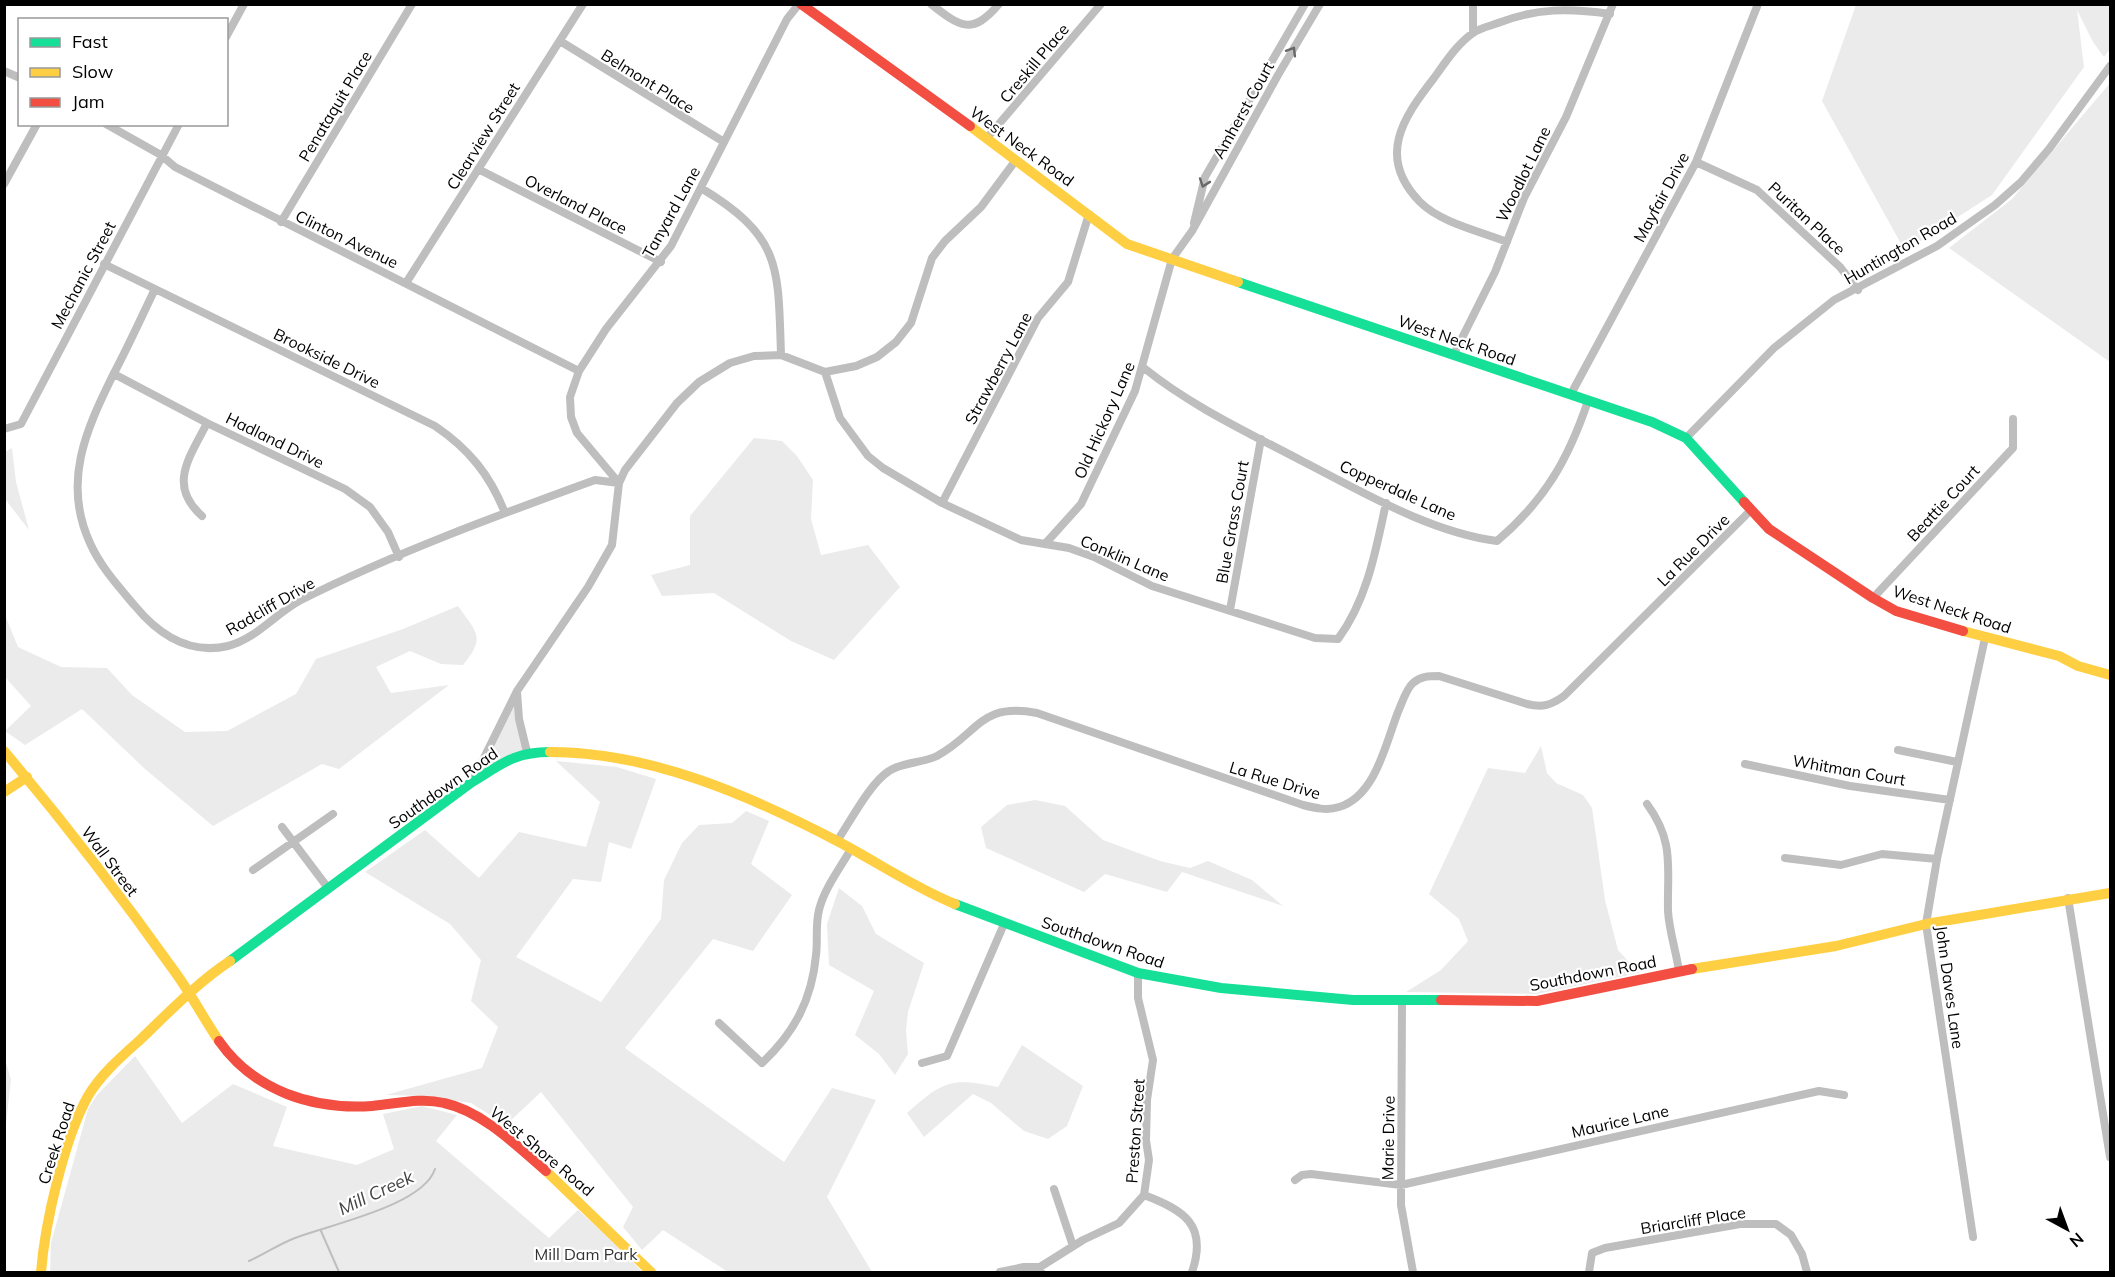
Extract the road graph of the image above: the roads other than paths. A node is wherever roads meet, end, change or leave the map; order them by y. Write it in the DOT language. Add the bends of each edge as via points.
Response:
graph roads {
  1 [pos="244,4"];
  2 [pos="412,4"];
  3 [pos="583,4"];
  4 [pos="800,4"];
  5 [pos="931,4"];
  6 [pos="999,4"];
  7 [pos="1101,4"];
  8 [pos="1305,4"];
  9 [pos="1320,4"];
  10 [pos="1473,4"];
  11 [pos="1613,4"];
  12 [pos="1758,4"];
  13 [pos="1610,14"];
  14 [pos="228,33"];
  15 [pos="1473,33"];
  16 [pos="560,41"];
  17 [pos="2110,66"];
  18 [pos="4,70"];
  19 [pos="18,77"];
  20 [pos="36,126"];
  21 [pos="110,126"];
  22 [pos="178,126"];
  23 [pos="987,138"];
  24 [pos="723,142"];
  25 [pos="161,155"];
  26 [pos="1016,160"];
  27 [pos="1696,162"];
  28 [pos="478,169"];
  29 [pos="4,184"];
  30 [pos="701,188"];
  31 [pos="1089,214"];
  32 [pos="281,222"];
  33 [pos="1192,231"];
  34 [pos="1507,242"];
  35 [pos="1172,259"];
  36 [pos="661,262"];
  37 [pos="104,264"];
  38 [pos="406,283"];
  39 [pos="155,289"];
  40 [pos="1858,290"];
  41 [pos="1454,354"];
  42 [pos="781,355"];
  43 [pos="1144,368"];
  44 [pos="579,371"];
  45 [pos="825,372"];
  46 [pos="114,374"];
  47 [pos="1571,394"];
  48 [pos="1588,401"];
  49 [pos="2013,419"];
  50 [pos="207,423"];
  51 [pos="4,429"];
  52 [pos="1686,438"];
  53 [pos="1261,439"];
  54 [pos="619,483"];
  55 [pos="942,503"];
  56 [pos="1386,503"];
  57 [pos="1750,511"];
  58 [pos="506,513"];
  59 [pos="202,516"];
  60 [pos="1045,544"];
  61 [pos="399,557"];
  62 [pos="1873,598"];
  63 [pos="1230,610"];
  64 [pos="1985,638"];
  65 [pos="2110,675"];
  66 [pos="517,691"];
  67 [pos="1898,750"];
  68 [pos="4,751"];
  69 [pos="528,752"];
  70 [pos="1957,762"];
  71 [pos="1744,764"];
  72 [pos="27,777"];
  73 [pos="472,782"];
  74 [pos="4,792"];
  75 [pos="1950,800"];
  76 [pos="1647,804"];
  77 [pos="333,814"];
  78 [pos="282,827"];
  79 [pos="837,841"];
  80 [pos="292,842"];
  81 [pos="850,849"];
  82 [pos="1785,858"];
  83 [pos="1937,859"];
  84 [pos="253,870"];
  85 [pos="328,888"];
  86 [pos="2110,893"];
  87 [pos="2068,897"];
  88 [pos="1004,924"];
  89 [pos="1926,924"];
  90 [pos="1679,971"];
  91 [pos="1138,973"];
  92 [pos="189,992"];
  93 [pos="1402,1002"];
  94 [pos="719,1023"];
  95 [pos="922,1063"];
  96 [pos="1844,1095"];
  97 [pos="2110,1157"];
  98 [pos="1295,1180"];
  99 [pos="1401,1185"];
  100 [pos="1054,1190"];
  101 [pos="1144,1195"];
  102 [pos="1973,1237"];
  103 [pos="1073,1246"];
  104 [pos="1041,1270"];
  105 [pos="40,1272"];
  106 [pos="651,1272"];
  107 [pos="1000,1272"];
  108 [pos="1192,1272"];
  109 [pos="1413,1272"];
  110 [pos="1589,1272"];
  111 [pos="1807,1272"];
  1 -- 14 [label="street"];
  2 -- 32 [label="street, Penataquit Place"];
  3 -- 16 [label="street, Clearview Street"];
  4 -- 23 [label="street, West Neck Road"];
  4 -- 24 [label="street, Tanyard Lane" via="787,18"];
  5 -- 6 [label="street" via="957,24 973,26 988,18"];
  7 -- 23 [label="street, Creskill Place"];
  8 -- 33 [label="street, Amherst Court, one-way" via="1205,177"];
  33 -- 9 [label="street, Amherst Court, one-way"];
  10 -- 15 [label="street"];
  11 -- 13 [label="street, Woodlot Lane"];
  12 -- 27 [label="street, Mayfair Drive"];
  13 -- 15 [label="street" via="1549,9 1521,14"];
  13 -- 34 [label="street, Woodlot Lane"];
  15 -- 34 [label="street" via="1447,60 1401,124 1399,167 1408,189 1422,204 1437,214"];
  16 -- 24 [label="street, Belmont Place"];
  16 -- 28 [label="street, Clearview Street"];
  17 -- 40 [label="street, Huntington Road" via="2021,182 1937,246"];
  18 -- 19 [label="street"];
  20 -- 29 [label="street"];
  21 -- 25 [label="street, Clinton Avenue"];
  22 -- 25 [label="street, Mechanic Street"];
  23 -- 26 [label="street, West Neck Road"];
  24 -- 30 [label="street, Tanyard Lane"];
  25 -- 32 [label="street, Clinton Avenue" via="175,167"];
  25 -- 37 [label="street, Mechanic Street"];
  26 -- 31 [label="street, West Neck Road"];
  26 -- 45 [label="street" via="981,207 932,258 911,323 896,342 877,357 856,366"];
  27 -- 40 [label="street, Puritan Place" via="1757,190 1840,267"];
  27 -- 47 [label="street, Mayfair Drive"];
  28 -- 36 [label="street, Overland Place"];
  28 -- 38 [label="street, Clearview Street"];
  30 -- 36 [label="street, Tanyard Lane"];
  30 -- 42 [label="street" via="735,209 767,245 776,281"];
  31 -- 35 [label="street, West Neck Road" via="1127,244"];
  31 -- 55 [label="street, Strawberry Lane" via="1068,282 1038,318"];
  32 -- 38 [label="street, Clinton Avenue"];
  33 -- 35 [label="street, Amherst Court"];
  34 -- 41 [label="street, Woodlot Lane"];
  35 -- 41 [label="street, West Neck Road"];
  35 -- 43 [label="street, Old Hickory Lane"];
  36 -- 44 [label="street, Tanyard Lane" via="606,329"];
  37 -- 39 [label="street, Brookside Drive"];
  37 -- 51 [label="street, Mechanic Street" via="21,424"];
  38 -- 44 [label="street, Clinton Avenue"];
  39 -- 46 [label="street, Radcliff Drive"];
  39 -- 58 [label="street, Brookside Drive" via="435,426 459,442 478,462"];
  40 -- 52 [label="street, Huntington Road" via="1834,300 1774,348"];
  41 -- 47 [label="street, West Neck Road"];
  42 -- 45 [label="street"];
  42 -- 54 [label="street" via="754,356 730,363 699,382 660,424"];
  43 -- 53 [label="street, Copperdale Lane"];
  43 -- 60 [label="street, Old Hickory Lane" via="1081,504"];
  44 -- 54 [label="street, Tanyard Lane" via="570,397 571,417 587,447"];
  45 -- 55 [label="street, Conklin Lane" via="840,418 868,456"];
  46 -- 50 [label="street, Hadland Drive"];
  46 -- 61 [label="street, Radcliff Drive" via="81,447 76,472 81,518 106,570 153,627 168,637 204,650 230,645 300,600"];
  47 -- 48 [label="street, West Neck Road"];
  48 -- 52 [label="street, West Neck Road"];
  48 -- 56 [label="street, Copperdale Lane" via="1560,470 1517,524 1497,541 1447,528"];
  49 -- 62 [label="street, Beattie Court" via="2013,448"];
  50 -- 59 [label="street" via="182,484 187,500"];
  50 -- 61 [label="street, Hadland Drive" via="345,489 370,507 388,532"];
  52 -- 57 [label="street, West Neck Road"];
  53 -- 56 [label="street, Copperdale Lane"];
  53 -- 63 [label="street, Blue Grass Court"];
  54 -- 58 [label="street, Radcliff Drive" via="595,480"];
  54 -- 66 [label="street" via="612,545"];
  55 -- 60 [label="street, Conklin Lane" via="1022,540"];
  56 -- 63 [label="street, Conklin Lane" via="1374,559 1352,620 1338,639 1315,638"];
  57 -- 62 [label="street, West Neck Road" via="1769,529"];
  57 -- 79 [label="street, La Rue Drive" via="1552,705 1527,705 1439,676 1426,676 1412,683 1371,781 1341,807 1303,806 1017,709 999,711 982,720 936,757 890,770"];
  58 -- 61 [label="street, Radcliff Drive"];
  60 -- 63 [label="street, Conklin Lane" via="1094,556 1152,586"];
  62 -- 64 [label="street, West Neck Road" via="1896,611"];
  64 -- 65 [label="street, West Neck Road" via="2059,656"];
  64 -- 70 [label="street, John Daves Lane"];
  66 -- 69 [label="street"];
  66 -- 73 [label="street"];
  67 -- 70 [label="street, Whitman Court"];
  68 -- 72 [label="street, Wall Street"];
  69 -- 73 [label="street, Southdown Road"];
  69 -- 79 [label="street, Southdown Road" via="564,752 645,765 729,790"];
  70 -- 75 [label="street, John Daves Lane"];
  71 -- 75 [label="street, Whitman Court" via="1850,786"];
  72 -- 74 [label="street"];
  72 -- 92 [label="street, Wall Street"];
  73 -- 85 [label="street, Southdown Road"];
  75 -- 83 [label="street, John Daves Lane"];
  76 -- 90 [label="street" via="1660,822 1670,868 1668,913"];
  77 -- 80 [label="street"];
  78 -- 80 [label="street"];
  79 -- 81 [label="street, Southdown Road"];
  80 -- 84 [label="street"];
  80 -- 85 [label="street"];
  81 -- 88 [label="street, Southdown Road" via="952,903"];
  81 -- 94 [label="street" via="820,906 815,926 813,980 785,1041 762,1063"];
  82 -- 83 [label="street" via="1841,865 1882,854"];
  83 -- 89 [label="street, John Daves Lane"];
  85 -- 92 [label="street, Southdown Road"];
  86 -- 87 [label="street, Southdown Road"];
  87 -- 89 [label="street, Southdown Road"];
  87 -- 97 [label="street"];
  88 -- 91 [label="street, Southdown Road"];
  88 -- 95 [label="street" via="947,1056"];
  89 -- 90 [label="street, Southdown Road" via="1836,945"];
  89 -- 102 [label="street, John Daves Lane"];
  90 -- 93 [label="street, Southdown Road" via="1537,1001"];
  91 -- 93 [label="street, Southdown Road" via="1221,988"];
  91 -- 101 [label="street, Preston Street" via="1138,998 1153,1060 1147,1100 1149,1160"];
  92 -- 105 [label="street, Creek Road" via="107,1071 84,1104 70,1137 44,1237"];
  92 -- 106 [label="street, West Shore Road" via="232,1058 247,1073 275,1090 334,1106 439,1102 470,1112 580,1202"];
  93 -- 99 [label="street, Marie Drive"];
  96 -- 99 [label="street, Maurice Lane" via="1819,1090"];
  98 -- 99 [label="street, Maurice Lane" via="1311,1174"];
  99 -- 109 [label="street, Marie Drive"];
  100 -- 103 [label="street"];
  101 -- 103 [label="street, Preston Street" via="1119,1223"];
  101 -- 108 [label="street" via="1169,1204 1188,1218 1197,1236 1198,1256"];
  103 -- 104 [label="street, Preston Street"];
  104 -- 107 [label="street" via="1024,1267"];
  110 -- 111 [label="street, Briarcliff Place" via="1592,1253 1605,1248 1740,1224 1776,1224 1791,1235"];
}
